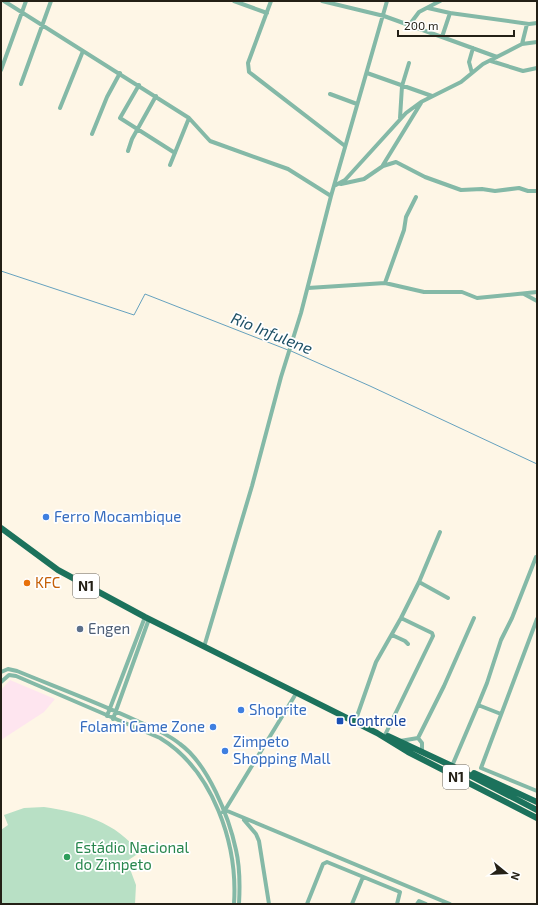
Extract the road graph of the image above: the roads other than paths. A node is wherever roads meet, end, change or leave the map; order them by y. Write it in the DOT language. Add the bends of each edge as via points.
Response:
graph roads {
  1 [pos="4,1"];
  2 [pos="26,1"];
  3 [pos="51,1"];
  4 [pos="234,1"];
  5 [pos="271,1"];
  6 [pos="322,1"];
  7 [pos="387,1"];
  8 [pos="440,1"];
  9 [pos="431,4"];
  10 [pos="22,11"];
  11 [pos="267,13"];
  12 [pos="450,13"];
  13 [pos="384,16"];
  14 [pos="537,23"];
  15 [pos="410,24"];
  16 [pos="527,24"];
  17 [pos="43,26"];
  18 [pos="442,37"];
  19 [pos="537,42"];
  20 [pos="522,44"];
  21 [pos="473,48"];
  22 [pos="83,51"];
  23 [pos="497,57"];
  24 [pos="491,61"];
  25 [pos="409,63"];
  26 [pos="537,68"];
  27 [pos="1,70"];
  28 [pos="120,73"];
  29 [pos="367,73"];
  30 [pos="472,73"];
  31 [pos="21,84"];
  32 [pos="139,86"];
  33 [pos="402,86"];
  34 [pos="330,94"];
  35 [pos="156,96"];
  36 [pos="432,96"];
  37 [pos="421,102"];
  38 [pos="357,104"];
  39 [pos="60,108"];
  40 [pos="189,118"];
  41 [pos="400,118"];
  42 [pos="137,129"];
  43 [pos="92,134"];
  44 [pos="345,146"];
  45 [pos="128,151"];
  46 [pos="391,153"];
  47 [pos="175,154"];
  48 [pos="396,162"];
  49 [pos="170,165"];
  50 [pos="383,166"];
  51 [pos="341,184"];
  52 [pos="334,186"];
  53 [pos="537,191"];
  54 [pos="331,196"];
  55 [pos="416,197"];
  56 [pos="385,283"];
  57 [pos="308,288"];
  58 [pos="537,292"];
  59 [pos="524,294"];
  60 [pos="537,301"];
  61 [pos="1,528"];
  62 [pos="440,532"];
  63 [pos="536,557"];
  64 [pos="419,582"];
  65 [pos="448,598"];
  66 [pos="147,618"];
  67 [pos="401,618"];
  68 [pos="474,618"];
  69 [pos="537,619"];
  70 [pos="392,635"];
  71 [pos="408,644"];
  72 [pos="204,647"];
  73 [pos="1,672"];
  74 [pos="1,682"];
  75 [pos="297,692"];
  76 [pos="478,705"];
  77 [pos="110,709"];
  78 [pos="115,711"];
  79 [pos="501,714"];
  80 [pos="107,716"];
  81 [pos="113,719"];
  82 [pos="355,722"];
  83 [pos="377,733"];
  84 [pos="385,735"];
  85 [pos="418,738"];
  86 [pos="400,741"];
  87 [pos="422,752"];
  88 [pos="452,766"];
  89 [pos="481,768"];
  90 [pos="478,776"];
  91 [pos="537,791"];
  92 [pos="537,802"];
  93 [pos="537,810"];
  94 [pos="224,811"];
  95 [pos="537,818"];
  96 [pos="243,819"];
  97 [pos="363,877"];
  98 [pos="234,904"];
  99 [pos="239,904"];
  100 [pos="269,904"];
  101 [pos="307,904"];
  102 [pos="352,904"];
  103 [pos="397,904"];
  104 [pos="417,904"];
  105 [pos="426,904"];
  106 [pos="450,904"];
  1 -- 10 [label="street"];
  2 -- 10 [label="street"];
  3 -- 17 [label="street"];
  4 -- 11 [label="street"];
  5 -- 11 [label="street"];
  6 -- 13 [label="street"];
  7 -- 13 [label="street"];
  8 -- 9 [label="street"];
  9 -- 12 [label="street"];
  9 -- 15 [label="street" via="419,12"];
  10 -- 17 [label="street"];
  10 -- 27 [label="street"];
  11 -- 44 [label="street" via="248,63 249,72"];
  12 -- 16 [label="street"];
  12 -- 18 [label="street"];
  13 -- 15 [label="street"];
  13 -- 29 [label="street"];
  14 -- 16 [label="street"];
  15 -- 18 [label="street"];
  16 -- 20 [label="street"];
  17 -- 22 [label="street"];
  17 -- 31 [label="street"];
  18 -- 21 [label="street"];
  19 -- 20 [label="street"];
  20 -- 23 [label="street"];
  21 -- 23 [label="street"];
  21 -- 30 [label="street" via="469,62"];
  22 -- 28 [label="street"];
  22 -- 39 [label="street"];
  23 -- 24 [label="street"];
  24 -- 26 [label="street" via="523,71"];
  24 -- 30 [label="street"];
  25 -- 33 [label="street"];
  28 -- 32 [label="street"];
  28 -- 43 [label="street"];
  29 -- 33 [label="street"];
  29 -- 38 [label="street"];
  30 -- 36 [label="street" via="461,82"];
  32 -- 35 [label="street"];
  32 -- 42 [label="street" via="120,117 122,121"];
  33 -- 36 [label="street"];
  33 -- 41 [label="street"];
  34 -- 38 [label="street"];
  35 -- 40 [label="street"];
  35 -- 42 [label="street"];
  36 -- 37 [label="street"];
  37 -- 41 [label="street"];
  37 -- 46 [label="street"];
  38 -- 44 [label="street"];
  40 -- 47 [label="street"];
  40 -- 54 [label="street" via="210,141 288,169"];
  41 -- 51 [label="street"];
  42 -- 45 [label="street"];
  42 -- 47 [label="street"];
  44 -- 52 [label="street"];
  46 -- 48 [label="street"];
  46 -- 50 [label="street"];
  47 -- 49 [label="street"];
  48 -- 50 [label="street"];
  48 -- 53 [label="street" via="425,177 461,190 494,191 519,188"];
  50 -- 51 [label="street" via="364,179"];
  51 -- 52 [label="street"];
  52 -- 54 [label="street"];
  54 -- 57 [label="street"];
  55 -- 56 [label="street" via="406,217 404,230"];
  56 -- 57 [label="street"];
  56 -- 59 [label="street" via="424,292 462,292 477,298"];
  57 -- 72 [label="street"];
  58 -- 59 [label="street"];
  59 -- 60 [label="street"];
  61 -- 66 [label="highway, N1" via="58,570"];
  62 -- 64 [label="street"];
  63 -- 76 [label="street" via="512,618 500,640"];
  64 -- 65 [label="street"];
  64 -- 67 [label="street"];
  66 -- 72 [label="highway, N1"];
  66 -- 77 [label="street"];
  66 -- 78 [label="street"];
  67 -- 70 [label="street"];
  67 -- 84 [label="street" via="432,633 433,636"];
  68 -- 85 [label="street"];
  69 -- 79 [label="street"];
  70 -- 71 [label="street"];
  70 -- 82 [label="street" via="376,662"];
  72 -- 75 [label="highway, N1"];
  73 -- 77 [label="street" via="13,669"];
  74 -- 80 [label="street" via="5,677 12,675"];
  75 -- 82 [label="highway, N1"];
  75 -- 94 [label="street"];
  76 -- 79 [label="street"];
  76 -- 88 [label="street"];
  77 -- 78 [label="street"];
  77 -- 80 [label="street"];
  78 -- 81 [label="street"];
  78 -- 94 [label="street" via="182,744 211,784"];
  79 -- 89 [label="street"];
  80 -- 81 [label="street"];
  81 -- 98 [label="street" via="160,738 174,747 185,757 208,790 230,848"];
  82 -- 83 [label="highway, N1"];
  83 -- 84 [label="highway, N1"];
  83 -- 95 [label="highway, N1" via="408,752"];
  84 -- 86 [label="highway, N1"];
  85 -- 86 [label="street"];
  85 -- 87 [label="street" via="422,743"];
  86 -- 87 [label="highway, N1"];
  87 -- 88 [label="highway, N1"];
  88 -- 90 [label="highway"];
  88 -- 93 [label="highway, N1"];
  89 -- 90 [label="street"];
  89 -- 91 [label="street"];
  90 -- 92 [label="highway"];
  94 -- 96 [label="street"];
  94 -- 99 [label="street" via="236,851"];
  96 -- 100 [label="street" via="259,841"];
  96 -- 106 [label="street"];
  97 -- 101 [label="street" via="325,862"];
  97 -- 102 [label="street"];
  97 -- 103 [label="street" via="400,892"];
  104 -- 105 [label="street" via="421,901"];
}
